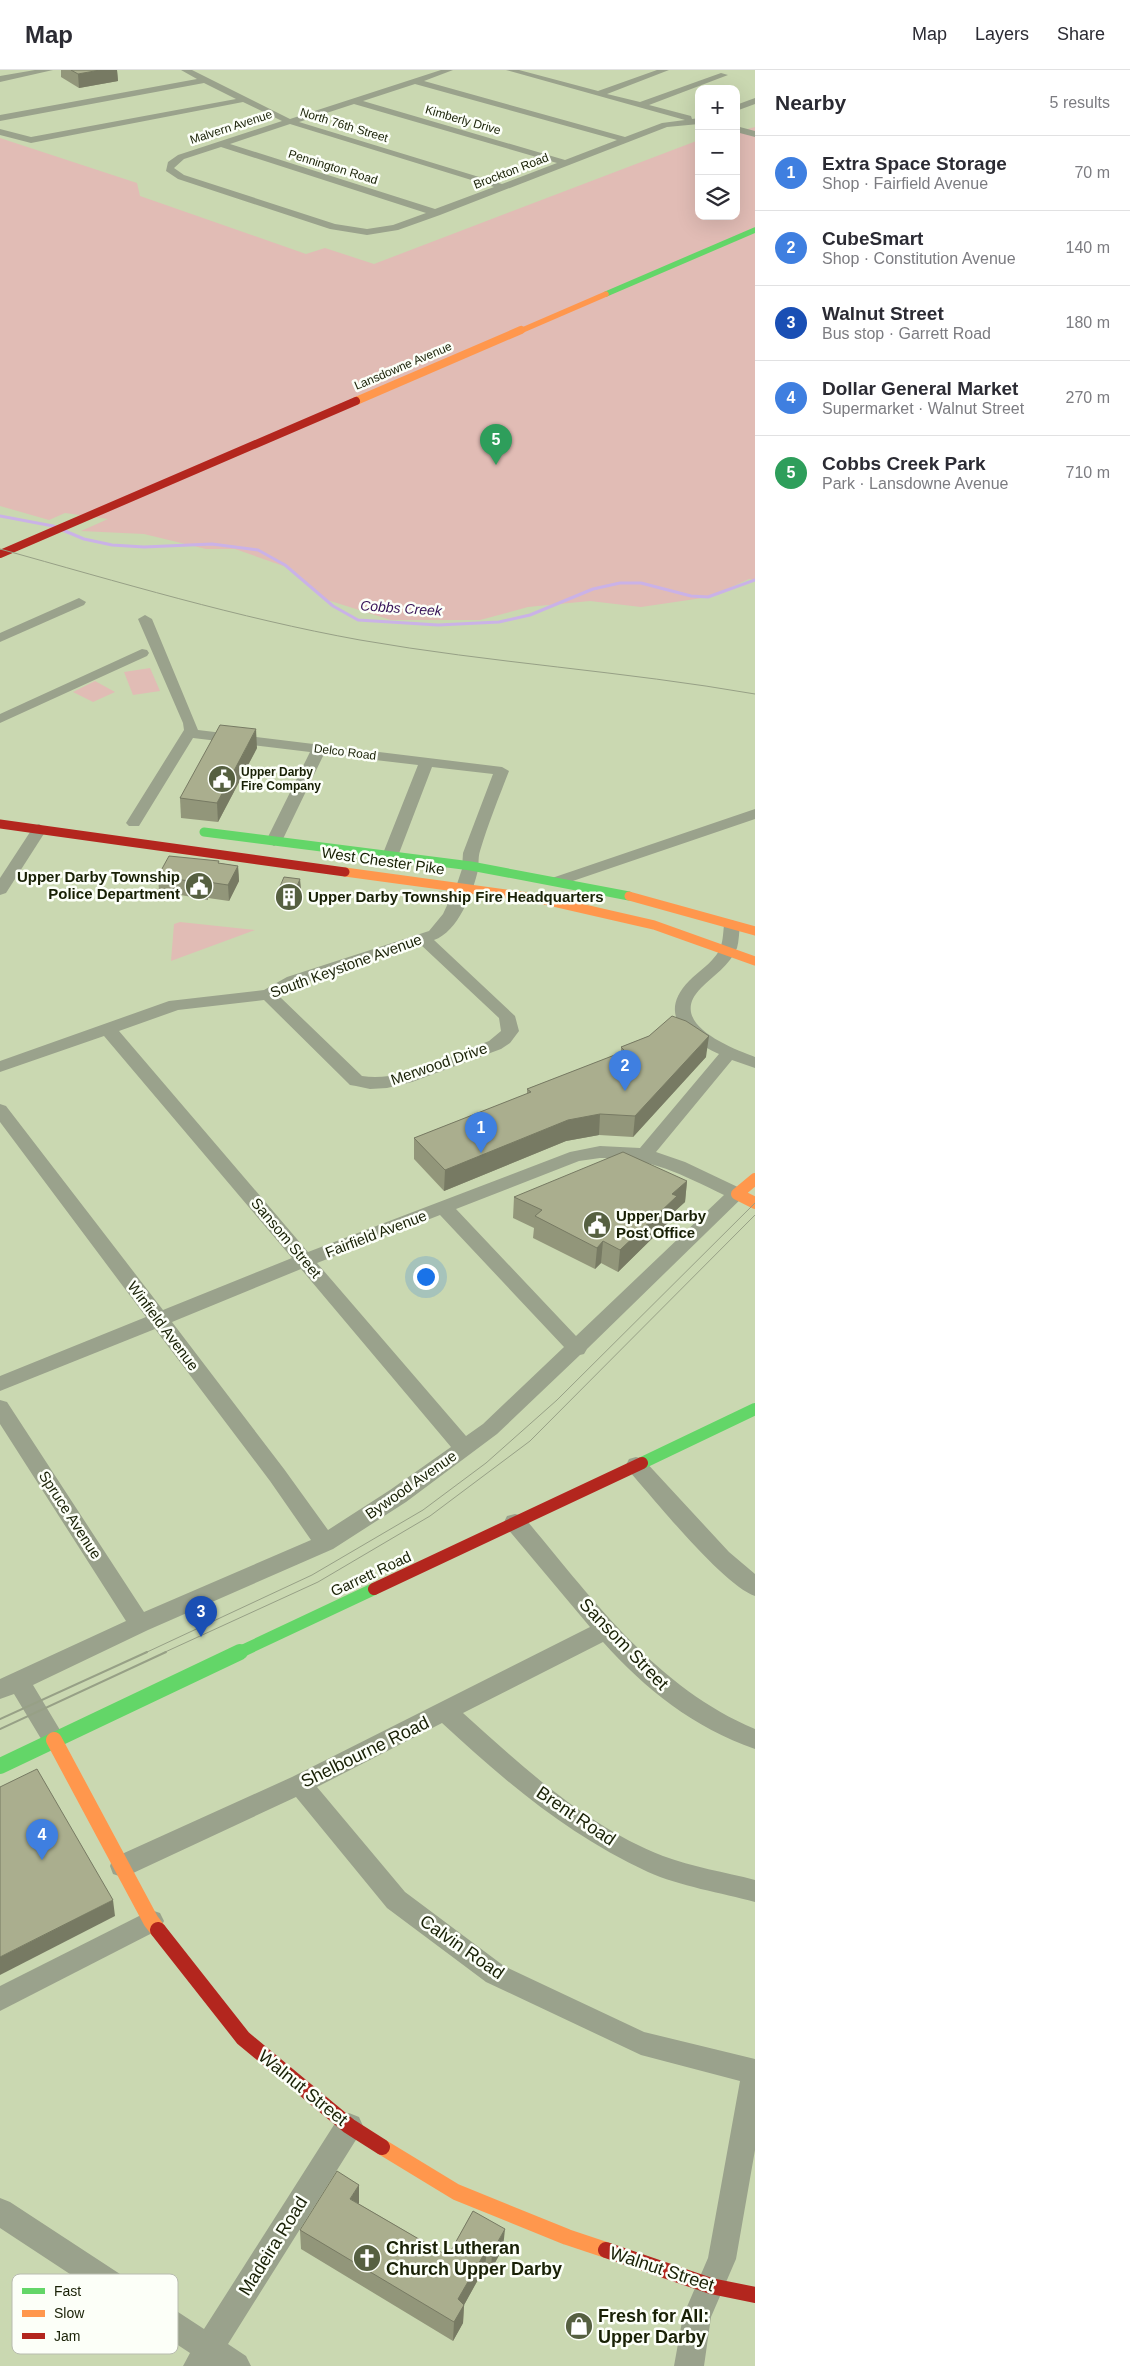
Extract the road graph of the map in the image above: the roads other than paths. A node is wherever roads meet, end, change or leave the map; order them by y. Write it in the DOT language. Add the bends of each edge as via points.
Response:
graph roads {
  1 [pos="49,70"];
  2 [pos="200,70"];
  3 [pos="449,70"];
  4 [pos="510,70"];
  5 [pos="665,70"];
  6 [pos="187,71"];
  7 [pos="550,72"];
  8 [pos="724,75"];
  9 [pos="536,77"];
  10 [pos="1,78"];
  11 [pos="205,80"];
  12 [pos="415,82"];
  13 [pos="598,94"];
  14 [pos="242,100"];
  15 [pos="354,101"];
  16 [pos="755,101"];
  17 [pos="642,105"];
  18 [pos="740,107"];
  19 [pos="0,118"];
  20 [pos="695,120"];
  21 [pos="288,121"];
  22 [pos="695,121"];
  23 [pos="695,123"];
  24 [pos="686,126"];
  25 [pos="695,127"];
  26 [pos="658,129"];
  27 [pos="740,131"];
  28 [pos="0,132"];
  29 [pos="755,134"];
  30 [pos="740,137"];
  31 [pos="626,140"];
  32 [pos="755,140"];
  33 [pos="221,144"];
  34 [pos="566,163"];
  35 [pos="169,169"];
  36 [pos="503,187"];
  37 [pos="437,212"];
  38 [pos="755,230"];
  39 [pos="0,554"];
  40 [pos="79,602"];
  41 [pos="145,619"];
  42 [pos="0,638"];
  43 [pos="142,653"];
  44 [pos="4,712"];
  45 [pos="189,733"];
  46 [pos="319,749"];
  47 [pos="427,762"];
  48 [pos="755,814"];
  49 [pos="129,822"];
  50 [pos="0,824"];
  51 [pos="151,825"];
  52 [pos="39,830"];
  53 [pos="274,841"];
  54 [pos="181,848"];
  55 [pos="390,856"];
  56 [pos="471,867"];
  57 [pos="558,881"];
  58 [pos="464,887"];
  59 [pos="0,890"];
  60 [pos="732,925"];
  61 [pos="755,932"];
  62 [pos="423,938"];
  63 [pos="728,951"];
  64 [pos="755,961"];
  65 [pos="268,995"];
  66 [pos="107,1028"];
  67 [pos="729,1053"];
  68 [pos="755,1063"];
  69 [pos="0,1067"];
  70 [pos="0,1110"];
  71 [pos="645,1154"];
  72 [pos="755,1179"];
  73 [pos="737,1194"];
  74 [pos="755,1203"];
  75 [pos="444,1208"];
  76 [pos="306,1260"];
  77 [pos="158,1321"];
  78 [pos="577,1349"];
  79 [pos="0,1384"];
  80 [pos="0,1407"];
  81 [pos="755,1409"];
  82 [pos="464,1448"];
  83 [pos="636,1465"];
  84 [pos="515,1522"];
  85 [pos="325,1543"];
  86 [pos="755,1587"];
  87 [pos="140,1624"];
  88 [pos="605,1630"];
  89 [pos="10,1685"];
  90 [pos="446,1712"];
  91 [pos="54,1740"];
  92 [pos="755,1740"];
  93 [pos="0,1766"];
  94 [pos="300,1784"];
  95 [pos="122,1866"];
  96 [pos="755,1891"];
  97 [pos="151,1921"];
  98 [pos="0,1999"];
  99 [pos="755,2073"];
  100 [pos="350,2126"];
  101 [pos="0,2212"];
  102 [pos="87,2274"];
  103 [pos="711,2286"];
  104 [pos="755,2295"];
  105 [pos="178,2339"];
  106 [pos="204,2357"];
  107 [pos="236,2366"];
  108 [pos="689,2366"];
  1 -- 10 [label="street"];
  2 -- 6 [label="street"];
  3 -- 12 [label="street, Malvern Avenue"];
  4 -- 9 [label="street"];
  5 -- 13 [label="street"];
  6 -- 11 [label="street, North 76th Street"];
  7 -- 9 [label="street"];
  8 -- 17 [label="street"];
  9 -- 13 [label="street"];
  11 -- 14 [label="street, North 76th Street"];
  11 -- 19 [label="street"];
  12 -- 15 [label="street, Malvern Avenue"];
  12 -- 31 [label="street"];
  13 -- 17 [label="street"];
  14 -- 21 [label="street, North 76th Street"];
  14 -- 28 [label="street" via="51,136 22,139"];
  15 -- 21 [label="street, Malvern Avenue"];
  15 -- 34 [label="street, Kimberly Drive"];
  16 -- 18 [label="street"];
  17 -- 20 [label="street"];
  21 -- 33 [label="street, Malvern Avenue"];
  21 -- 36 [label="street, North 76th Street"];
  22 -- 26 [label="street, Brockton Road"];
  23 -- 24 [label="street, Brockton Road"];
  24 -- 25 [label="street, Brockton Road"];
  24 -- 26 [label="street, Brockton Road"];
  26 -- 31 [label="street, Brockton Road"];
  27 -- 29 [label="street"];
  30 -- 32 [label="street"];
  31 -- 34 [label="street, Brockton Road"];
  33 -- 35 [label="street, Malvern Avenue" via="176,159"];
  33 -- 37 [label="street, Pennington Road"];
  34 -- 36 [label="street, Brockton Road"];
  35 -- 37 [label="street, Brockton Road" via="181,177 350,231 395,228"];
  36 -- 37 [label="street, Brockton Road"];
  38 -- 39 [label="main road, Lansdowne Avenue"];
  40 -- 42 [label="street"];
  41 -- 45 [label="street" via="190,723"];
  43 -- 44 [label="street"];
  45 -- 46 [label="street, Delco Road"];
  45 -- 49 [label="street"];
  46 -- 47 [label="street, Delco Road"];
  46 -- 53 [label="street"];
  47 -- 55 [label="street"];
  47 -- 56 [label="street, Delco Road" via="502,771 471,854"];
  48 -- 57 [label="street"];
  49 -- 51 [label="main road"];
  50 -- 52 [label="main road, West Chester Pike"];
  52 -- 54 [label="main road, West Chester Pike"];
  52 -- 59 [label="street"];
  53 -- 54 [label="main road, West Chester Pike" via="189,833"];
  53 -- 55 [label="main road, West Chester Pike"];
  54 -- 58 [label="main road, West Chester Pike"];
  55 -- 56 [label="main road, West Chester Pike"];
  56 -- 57 [label="main road, West Chester Pike"];
  56 -- 58 [label="street"];
  57 -- 60 [label="main road, West Chester Pike"];
  58 -- 62 [label="street, South Keystone Avenue" via="440,932"];
  58 -- 63 [label="main road, West Chester Pike" via="536,898 628,918"];
  60 -- 61 [label="main road, West Chester Pike"];
  60 -- 63 [label="street"];
  62 -- 65 [label="street, South Keystone Avenue" via="293,982"];
  62 -- 65 [label="street, Merwood Drive" via="507,1016 510,1031 504,1039 393,1082 366,1085 356,1081"];
  63 -- 64 [label="main road, West Chester Pike"];
  63 -- 67 [label="street" via="689,990 683,1009 694,1031 709,1044"];
  65 -- 66 [label="street, South Keystone Avenue" via="175,1006"];
  66 -- 69 [label="street, South Keystone Avenue"];
  66 -- 76 [label="street, Sansom Street"];
  67 -- 68 [label="street"];
  67 -- 71 [label="street"];
  70 -- 77 [label="street, Winfield Avenue"];
  71 -- 73 [label="street, Fairfield Avenue" via="679,1166"];
  71 -- 75 [label="street, Fairfield Avenue" via="612,1150 576,1156"];
  72 -- 73 [label="main road, Bywood Avenue"];
  73 -- 74 [label="main road, Fairfield Avenue"];
  73 -- 78 [label="street, Bywood Avenue"];
  75 -- 76 [label="street, Fairfield Avenue"];
  75 -- 78 [label="street"];
  76 -- 77 [label="street, Fairfield Avenue"];
  76 -- 82 [label="street, Sansom Street"];
  77 -- 79 [label="street, Fairfield Avenue"];
  77 -- 85 [label="street, Winfield Avenue" via="277,1475"];
  78 -- 82 [label="street, Bywood Avenue" via="490,1429"];
  80 -- 87 [label="street, Spruce Avenue"];
  81 -- 83 [label="main road, Garrett Road"];
  82 -- 85 [label="street, Bywood Avenue"];
  83 -- 84 [label="main road, Garrett Road"];
  83 -- 86 [label="street" via="717,1554"];
  84 -- 88 [label="street, Sansom Street"];
  84 -- 91 [label="main road, Garrett Road"];
  85 -- 87 [label="street, Bywood Avenue"];
  87 -- 89 [label="street, Bywood Avenue"];
  88 -- 90 [label="street, Shelbourne Road"];
  88 -- 92 [label="street, Sansom Street" via="662,1685 686,1703"];
  89 -- 91 [label="street, Walnut Street"];
  90 -- 94 [label="street, Shelbourne Road"];
  90 -- 96 [label="street, Brent Road" via="514,1774 591,1831 658,1865"];
  91 -- 93 [label="main road, Garrett Road"];
  91 -- 95 [label="main road, Walnut Street"];
  94 -- 95 [label="street, Shelbourne Road"];
  94 -- 99 [label="street, Calvin Road" via="396,1900 495,1974 641,2043"];
  95 -- 97 [label="main road, Walnut Street"];
  97 -- 98 [label="street"];
  97 -- 100 [label="main road, Walnut Street" via="243,2038"];
  99 -- 103 [label="street" via="722,2259"];
  100 -- 103 [label="main road, Walnut Street" via="456,2192 567,2237"];
  100 -- 106 [label="street, Madeira Road"];
  101 -- 102 [label="street"];
  103 -- 104 [label="main road, Walnut Street"];
  103 -- 108 [label="street" via="697,2316"];
  105 -- 106 [label="street"];
  106 -- 107 [label="street"];
}
